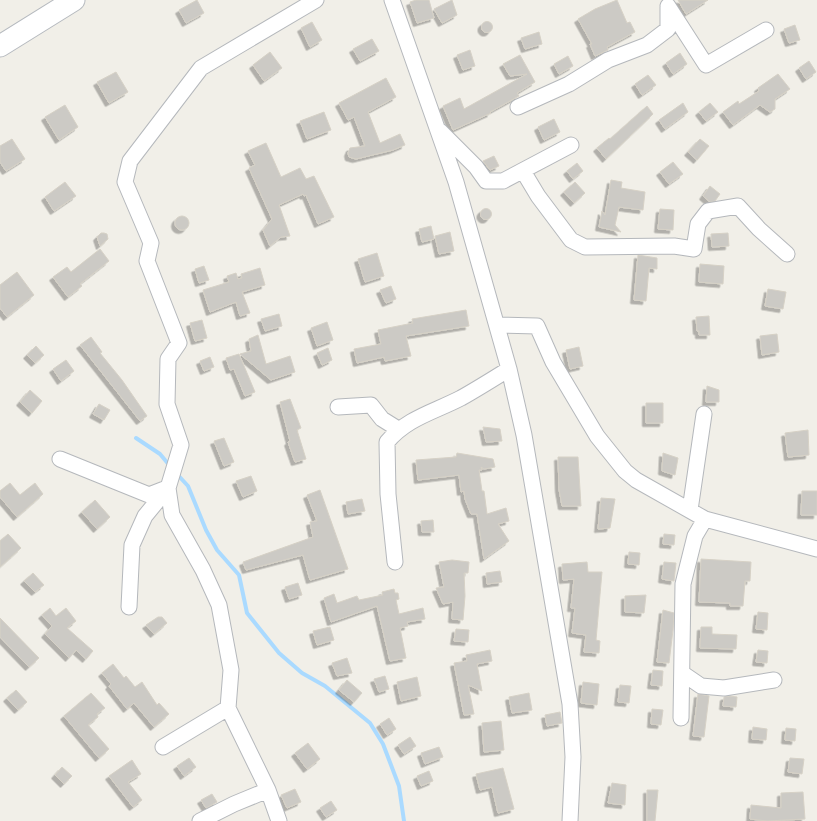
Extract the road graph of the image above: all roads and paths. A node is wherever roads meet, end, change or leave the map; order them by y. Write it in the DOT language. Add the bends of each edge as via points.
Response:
graph roads {
  1 [pos="74,0"];
  2 [pos="316,0"];
  3 [pos="392,0"];
  4 [pos="666,3"];
  5 [pos="766,30"];
  6 [pos="0,46"];
  7 [pos="518,107"];
  8 [pos="437,129"];
  9 [pos="571,145"];
  10 [pos="524,171"];
  11 [pos="787,254"];
  12 [pos="497,326"];
  13 [pos="509,369"];
  14 [pos="338,408"];
  15 [pos="704,414"];
  16 [pos="398,429"];
  17 [pos="60,459"];
  18 [pos="168,488"];
  19 [pos="690,510"];
  20 [pos="705,519"];
  21 [pos="817,549"];
  22 [pos="395,562"];
  23 [pos="129,608"];
  24 [pos="682,673"];
  25 [pos="774,680"];
  26 [pos="228,708"];
  27 [pos="681,718"];
  28 [pos="163,747"];
  29 [pos="268,790"];
  30 [pos="200,821"];
  31 [pos="279,821"];
  32 [pos="570,821"];
  1 -- 6 [label="main road"];
  2 -- 18 [label="street" via="201,68 130,161 125,182 151,243 147,261 179,343 168,359 167,404 181,445"];
  3 -- 8 [label="street"];
  4 -- 5 [label="street" via="706,65"];
  4 -- 7 [label="street" via="668,29 647,45 608,60 569,84"];
  8 -- 10 [label="street" via="476,167 486,181 503,181"];
  8 -- 12 [label="street" via="456,182"];
  9 -- 10 [label="street"];
  10 -- 11 [label="street" via="538,196 571,240 586,247 674,246 694,249 698,224 708,211 738,206"];
  12 -- 13 [label="street"];
  12 -- 19 [label="street" via="537,326 553,362 597,436 625,471 636,480"];
  13 -- 16 [label="street" via="460,398 429,411"];
  13 -- 32 [label="street" via="524,435 570,704 573,757"];
  14 -- 16 [label="street" via="371,404 382,419"];
  15 -- 19 [label="street"];
  16 -- 22 [label="street" via="386,442"];
  17 -- 18 [label="street" via="148,495"];
  18 -- 23 [label="street" via="145,516 132,545"];
  18 -- 26 [label="street" via="172,515 203,570 219,605 231,670"];
  19 -- 20 [label="street"];
  20 -- 21 [label="street"];
  20 -- 24 [label="street" via="695,536 683,584"];
  24 -- 25 [label="street" via="701,686 724,688"];
  24 -- 27 [label="street"];
  26 -- 28 [label="street"];
  26 -- 29 [label="street"];
  29 -- 30 [label="street"];
  29 -- 31 [label="street"];
}
